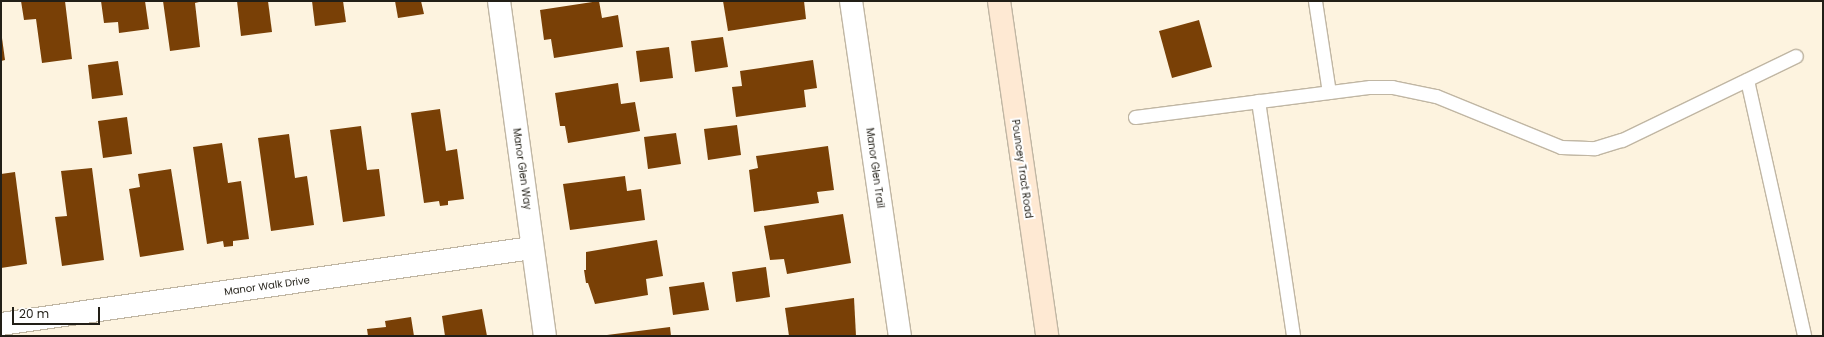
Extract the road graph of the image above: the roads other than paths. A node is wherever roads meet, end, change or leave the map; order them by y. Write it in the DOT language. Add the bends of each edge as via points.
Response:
graph roads {
  1 [pos="499,1"];
  2 [pos="851,1"];
  3 [pos="999,1"];
  4 [pos="1315,1"];
  5 [pos="1796,56"];
  6 [pos="1747,80"];
  7 [pos="1329,92"];
  8 [pos="1258,101"];
  9 [pos="1135,117"];
  10 [pos="532,248"];
  11 [pos="1,324"];
  12 [pos="545,336"];
  13 [pos="900,336"];
  14 [pos="1047,336"];
  15 [pos="1292,336"];
  16 [pos="1804,336"];
  1 -- 10 [label="street, Manor Glen Way"];
  2 -- 13 [label="street, Manor Glen Trail"];
  3 -- 14 [label="main road, Pouncey Tract Road"];
  4 -- 7 [label="lane"];
  5 -- 6 [label="lane"];
  6 -- 7 [label="lane" via="1622,140 1609,145 1578,148 1561,147 1436,96 1415,90 1370,87"];
  6 -- 16 [label="lane"];
  7 -- 8 [label="lane"];
  8 -- 9 [label="lane"];
  8 -- 15 [label="lane"];
  10 -- 11 [label="street, Manor Walk Drive"];
  10 -- 12 [label="street, Manor Glen Way"];
}
